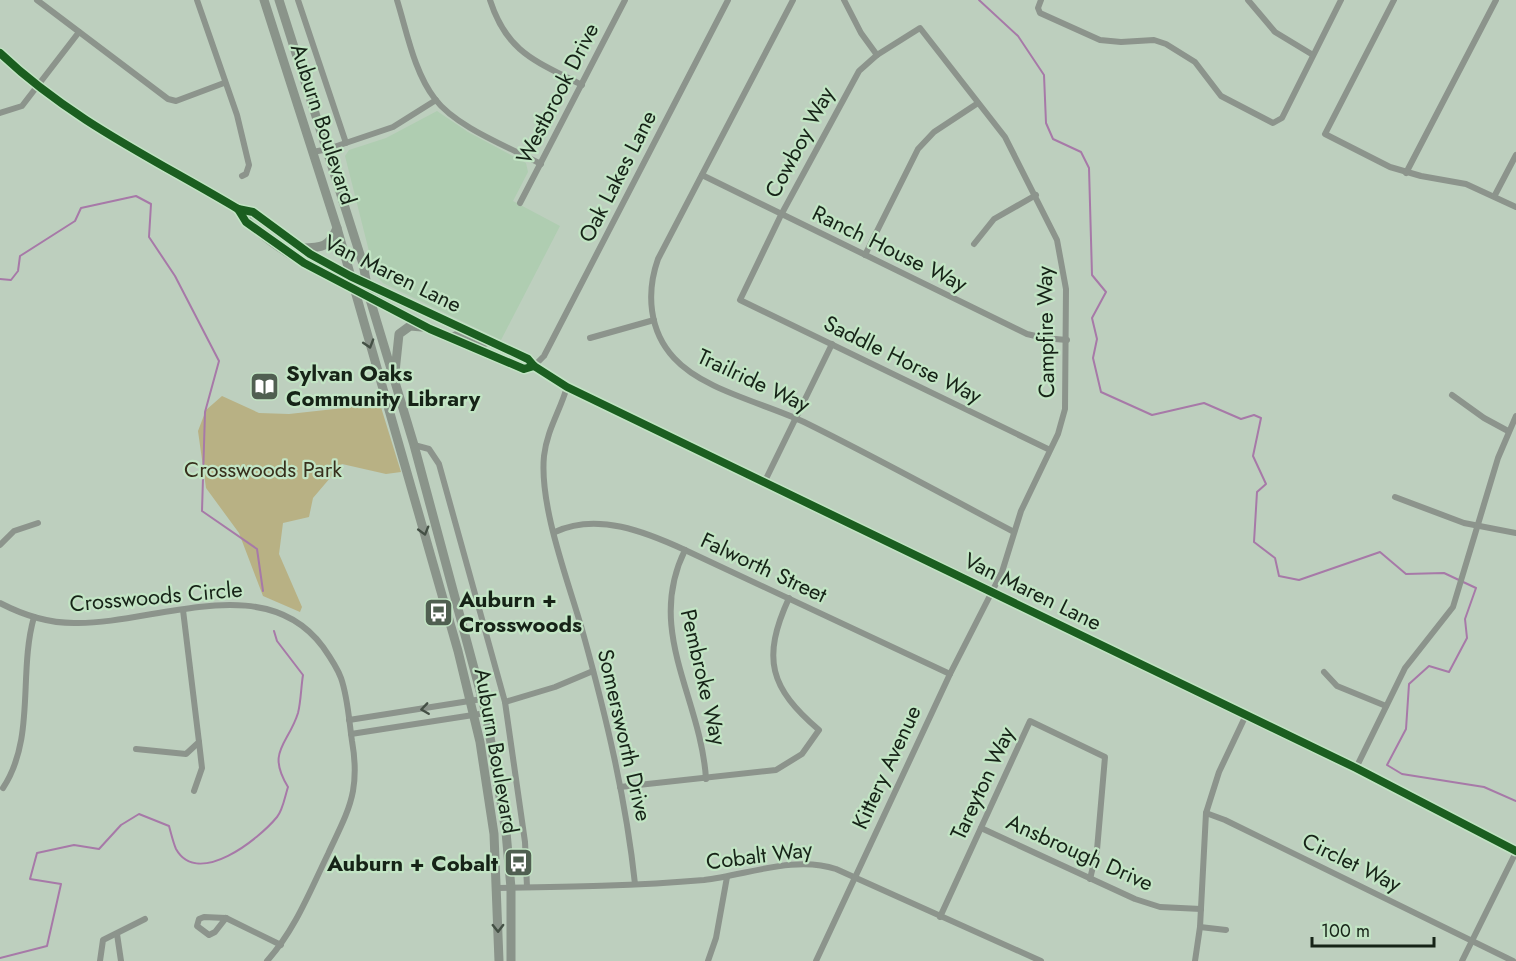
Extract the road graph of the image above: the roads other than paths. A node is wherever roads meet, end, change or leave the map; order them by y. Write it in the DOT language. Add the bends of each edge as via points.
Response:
graph roads {
  1 [pos="37,0"];
  2 [pos="197,0"];
  3 [pos="264,0"];
  4 [pos="279,0"];
  5 [pos="298,0"];
  6 [pos="397,0"];
  7 [pos="490,0"];
  8 [pos="625,0"];
  9 [pos="728,0"];
  10 [pos="793,0"];
  11 [pos="844,0"];
  12 [pos="1041,0"];
  13 [pos="1248,0"];
  14 [pos="1341,0"];
  15 [pos="1394,0"];
  16 [pos="1496,0"];
  17 [pos="920,28"];
  18 [pos="80,32"];
  19 [pos="0,53"];
  20 [pos="877,55"];
  21 [pos="1313,55"];
  22 [pos="224,83"];
  23 [pos="582,84"];
  24 [pos="38,86"];
  25 [pos="436,100"];
  26 [pos="978,103"];
  27 [pos="0,113"];
  28 [pos="346,143"];
  29 [pos="328,150"];
  30 [pos="313,152"];
  31 [pos="1516,155"];
  32 [pos="541,164"];
  33 [pos="1406,173"];
  34 [pos="702,175"];
  35 [pos="242,176"];
  36 [pos="1036,195"];
  37 [pos="1496,195"];
  38 [pos="520,203"];
  39 [pos="1516,207"];
  40 [pos="238,209"];
  41 [pos="781,215"];
  42 [pos="337,228"];
  43 [pos="974,244"];
  44 [pos="302,248"];
  45 [pos="866,255"];
  46 [pos="350,276"];
  47 [pos="367,283"];
  48 [pos="353,288"];
  49 [pos="369,296"];
  50 [pos="740,300"];
  51 [pos="654,320"];
  52 [pos="430,329"];
  53 [pos="450,338"];
  54 [pos="591,338"];
  55 [pos="1067,340"];
  56 [pos="490,341"];
  57 [pos="832,344"];
  58 [pos="534,366"];
  59 [pos="395,381"];
  60 [pos="567,387"];
  61 [pos="1452,396"];
  62 [pos="1516,416"];
  63 [pos="796,419"];
  64 [pos="1508,430"];
  65 [pos="414,445"];
  66 [pos="1050,450"];
  67 [pos="764,483"];
  68 [pos="1395,497"];
  69 [pos="38,523"];
  70 [pos="1477,526"];
  71 [pos="555,532"];
  72 [pos="1014,532"];
  73 [pos="1516,533"];
  74 [pos="0,545"];
  75 [pos="685,550"];
  76 [pos="993,591"];
  77 [pos="789,598"];
  78 [pos="0,603"];
  79 [pos="183,610"];
  80 [pos="34,617"];
  81 [pos="593,671"];
  82 [pos="1324,672"];
  83 [pos="950,674"];
  84 [pos="482,699"];
  85 [pos="470,702"];
  86 [pos="506,702"];
  87 [pos="1386,706"];
  88 [pos="486,713"];
  89 [pos="1246,715"];
  90 [pos="473,716"];
  91 [pos="349,720"];
  92 [pos="351,734"];
  93 [pos="200,742"];
  94 [pos="136,749"];
  95 [pos="1356,768"];
  96 [pos="706,779"];
  97 [pos="620,787"];
  98 [pos="3,788"];
  99 [pos="194,791"];
  100 [pos="1206,813"];
  101 [pos="981,828"];
  102 [pos="1516,851"];
  103 [pos="727,877"];
  104 [pos="854,877"];
  105 [pos="1090,879"];
  106 [pos="634,884"];
  107 [pos="527,887"];
  108 [pos="498,888"];
  109 [pos="512,888"];
  110 [pos="1201,909"];
  111 [pos="940,916"];
  112 [pos="226,918"];
  113 [pos="145,919"];
  114 [pos="1200,927"];
  115 [pos="1226,930"];
  116 [pos="117,934"];
  117 [pos="1472,941"];
  118 [pos="280,945"];
  119 [pos="100,961"];
  120 [pos="121,961"];
  121 [pos="267,961"];
  122 [pos="499,961"];
  123 [pos="511,961"];
  124 [pos="708,961"];
  125 [pos="816,961"];
  126 [pos="1041,961"];
  127 [pos="1195,961"];
  128 [pos="1462,961"];
  129 [pos="1513,961"];
  1 -- 18 [label="street"];
  2 -- 22 [label="street"];
  3 -- 30 [label="main road, Auburn Boulevard"];
  4 -- 29 [label="main road, Auburn Boulevard"];
  5 -- 28 [label="street"];
  6 -- 25 [label="street" via="420,73"];
  7 -- 23 [label="street" via="497,21 514,45"];
  8 -- 23 [label="street, Westbrook Drive"];
  9 -- 58 [label="street, Oak Lakes Lane" via="546,354"];
  10 -- 34 [label="street, Trailride Way"];
  11 -- 20 [label="street"];
  12 -- 21 [label="street" via="1040,13 1091,37 1110,42 1154,40 1174,48 1194,62 1221,96 1273,123 1282,118"];
  13 -- 21 [label="street" via="1275,32"];
  14 -- 21 [label="street"];
  15 -- 33 [label="street" via="1325,134"];
  16 -- 33 [label="street"];
  17 -- 20 [label="street, Cowboy Way"];
  17 -- 26 [label="street, Campfire Way"];
  18 -- 22 [label="street" via="168,99 176,100"];
  18 -- 24 [label="street"];
  19 -- 24 [label="main road, Van Maren Lane"];
  20 -- 41 [label="street, Cowboy Way" via="846,90"];
  22 -- 35 [label="street" via="249,165"];
  23 -- 32 [label="street, Westbrook Drive"];
  24 -- 27 [label="street" via="22,106"];
  24 -- 40 [label="main road, Van Maren Lane" via="125,146"];
  25 -- 28 [label="street" via="393,127"];
  25 -- 32 [label="street" via="458,120"];
  26 -- 36 [label="street, Campfire Way" via="1012,148"];
  26 -- 45 [label="street" via="934,132 918,149"];
  28 -- 29 [label="street"];
  29 -- 30 [label="street"];
  29 -- 47 [label="main road, Auburn Boulevard"];
  30 -- 42 [label="main road, Auburn Boulevard"];
  31 -- 37 [label="street"];
  32 -- 38 [label="street, Westbrook Drive"];
  33 -- 37 [label="street" via="1466,184"];
  34 -- 41 [label="street, Ranch House Way"];
  34 -- 51 [label="street, Trailride Way" via="654,272"];
  36 -- 43 [label="street" via="994,219"];
  36 -- 55 [label="street, Campfire Way" via="1062,257"];
  37 -- 39 [label="street"];
  40 -- 44 [label="main road, Van Maren Lane" via="253,212"];
  40 -- 48 [label="main road, Van Maren Lane" via="246,222 304,263"];
  41 -- 45 [label="street, Ranch House Way"];
  41 -- 50 [label="street, Cowboy Way"];
  42 -- 44 [label="main road" via="322,248"];
  42 -- 46 [label="main road, Auburn Boulevard"];
  44 -- 46 [label="main road, Van Maren Lane"];
  45 -- 55 [label="street, Ranch House Way" via="1027,334"];
  46 -- 47 [label="main road, Van Maren Lane"];
  46 -- 48 [label="main road, Auburn Boulevard"];
  47 -- 49 [label="main road, Auburn Boulevard"];
  47 -- 56 [label="main road, Van Maren Lane"];
  48 -- 49 [label="main road, Van Maren Lane"];
  48 -- 85 [label="main road, Auburn Boulevard, one-way"];
  49 -- 52 [label="main road, Van Maren Lane"];
  49 -- 59 [label="main road, Auburn Boulevard"];
  50 -- 57 [label="street, Saddle Horse Way"];
  51 -- 54 [label="street"];
  51 -- 63 [label="street, Trailride Way" via="669,351 697,377"];
  52 -- 53 [label="main road, Van Maren Lane"];
  52 -- 59 [label="main road" via="410,326 399,334"];
  53 -- 56 [label="street" via="456,335 482,344"];
  53 -- 58 [label="main road, Van Maren Lane" via="524,369"];
  55 -- 66 [label="street, Campfire Way" via="1065,410"];
  56 -- 58 [label="main road, Van Maren Lane" via="528,359"];
  57 -- 63 [label="street"];
  57 -- 66 [label="street, Saddle Horse Way"];
  58 -- 60 [label="main road, Van Maren Lane"];
  59 -- 65 [label="main road, Auburn Boulevard"];
  60 -- 67 [label="main road, Van Maren Lane"];
  60 -- 71 [label="street, Somersworth Drive" via="547,434 544,458 546,493"];
  61 -- 64 [label="street"];
  62 -- 64 [label="street"];
  63 -- 67 [label="street"];
  63 -- 72 [label="street, Trailride Way"];
  64 -- 70 [label="street"];
  65 -- 84 [label="main road, Auburn Boulevard"];
  65 -- 86 [label="street" via="429,449 439,464"];
  66 -- 72 [label="street, Campfire Way"];
  67 -- 76 [label="main road, Van Maren Lane"];
  68 -- 70 [label="street"];
  69 -- 74 [label="street" via="14,531"];
  70 -- 73 [label="street"];
  70 -- 87 [label="street" via="1459,590 1445,619 1405,668"];
  71 -- 75 [label="street, Falworth Street" via="568,526 623,528"];
  71 -- 81 [label="street, Somersworth Drive"];
  72 -- 76 [label="street, Campfire Way"];
  75 -- 77 [label="street, Falworth Street"];
  75 -- 96 [label="street, Pembroke Way" via="673,579 669,622 702,748"];
  76 -- 83 [label="street, Kittery Avenue"];
  76 -- 89 [label="main road, Van Maren Lane"];
  77 -- 83 [label="street, Falworth Street"];
  77 -- 96 [label="street" via="777,631 775,670 788,700 819,730 802,754 787,765"];
  78 -- 80 [label="street, Crosswoods Circle"];
  79 -- 80 [label="street, Crosswoods Circle" via="76,623"];
  79 -- 91 [label="street, Crosswoods Circle" via="245,604 281,613 299,623 316,637 337,667"];
  79 -- 93 [label="street"];
  80 -- 98 [label="street" via="28,646 22,741"];
  81 -- 86 [label="street"];
  81 -- 97 [label="street, Somersworth Drive"];
  82 -- 87 [label="street" via="1337,686"];
  83 -- 104 [label="street, Kittery Avenue"];
  84 -- 85 [label="street"];
  84 -- 88 [label="main road, Auburn Boulevard"];
  85 -- 90 [label="main road, Auburn Boulevard"];
  85 -- 91 [label="street, one-way"];
  86 -- 107 [label="street" via="524,831"];
  87 -- 95 [label="street"];
  88 -- 90 [label="street"];
  88 -- 109 [label="main road, Auburn Boulevard"];
  89 -- 95 [label="main road, Van Maren Lane"];
  89 -- 100 [label="street" via="1219,772"];
  90 -- 92 [label="street"];
  90 -- 108 [label="main road, Auburn Boulevard" via="489,800"];
  91 -- 92 [label="street, Crosswoods Circle"];
  92 -- 118 [label="street, Crosswoods Circle" via="355,778 351,801 303,908"];
  93 -- 94 [label="street" via="186,754"];
  93 -- 99 [label="street" via="202,768"];
  95 -- 102 [label="main road, Van Maren Lane"];
  96 -- 97 [label="street"];
  97 -- 106 [label="street, Somersworth Drive"];
  100 -- 110 [label="street"];
  100 -- 117 [label="street, Circlet Way"];
  101 -- 105 [label="street, Ansbrough Drive"];
  101 -- 105 [label="street, Tareyton Way" via="1030,721 1105,757 1097,850"];
  101 -- 111 [label="street, Tareyton Way"];
  102 -- 117 [label="street"];
  103 -- 104 [label="street, Cobalt Way" via="813,863"];
  103 -- 106 [label="street, Cobalt Way"];
  103 -- 124 [label="street"];
  104 -- 111 [label="street, Cobalt Way"];
  104 -- 125 [label="street, Kittery Avenue"];
  105 -- 110 [label="street, Ansbrough Drive" via="1148,904"];
  106 -- 107 [label="street, Cobalt Way"];
  107 -- 109 [label="street, Cobalt Way"];
  108 -- 109 [label="street, Cobalt Way"];
  108 -- 122 [label="main road, Auburn Boulevard, one-way"];
  109 -- 123 [label="main road, Auburn Boulevard"];
  110 -- 114 [label="street"];
  111 -- 126 [label="street, Cobalt Way"];
  112 -- 118 [label="street"];
  113 -- 116 [label="street"];
  114 -- 115 [label="street"];
  114 -- 127 [label="street"];
  116 -- 119 [label="street" via="103,940"];
  116 -- 120 [label="street"];
  117 -- 128 [label="street"];
  117 -- 129 [label="street, Circlet Way"];
  118 -- 121 [label="street, Crosswoods Circle"];
}
